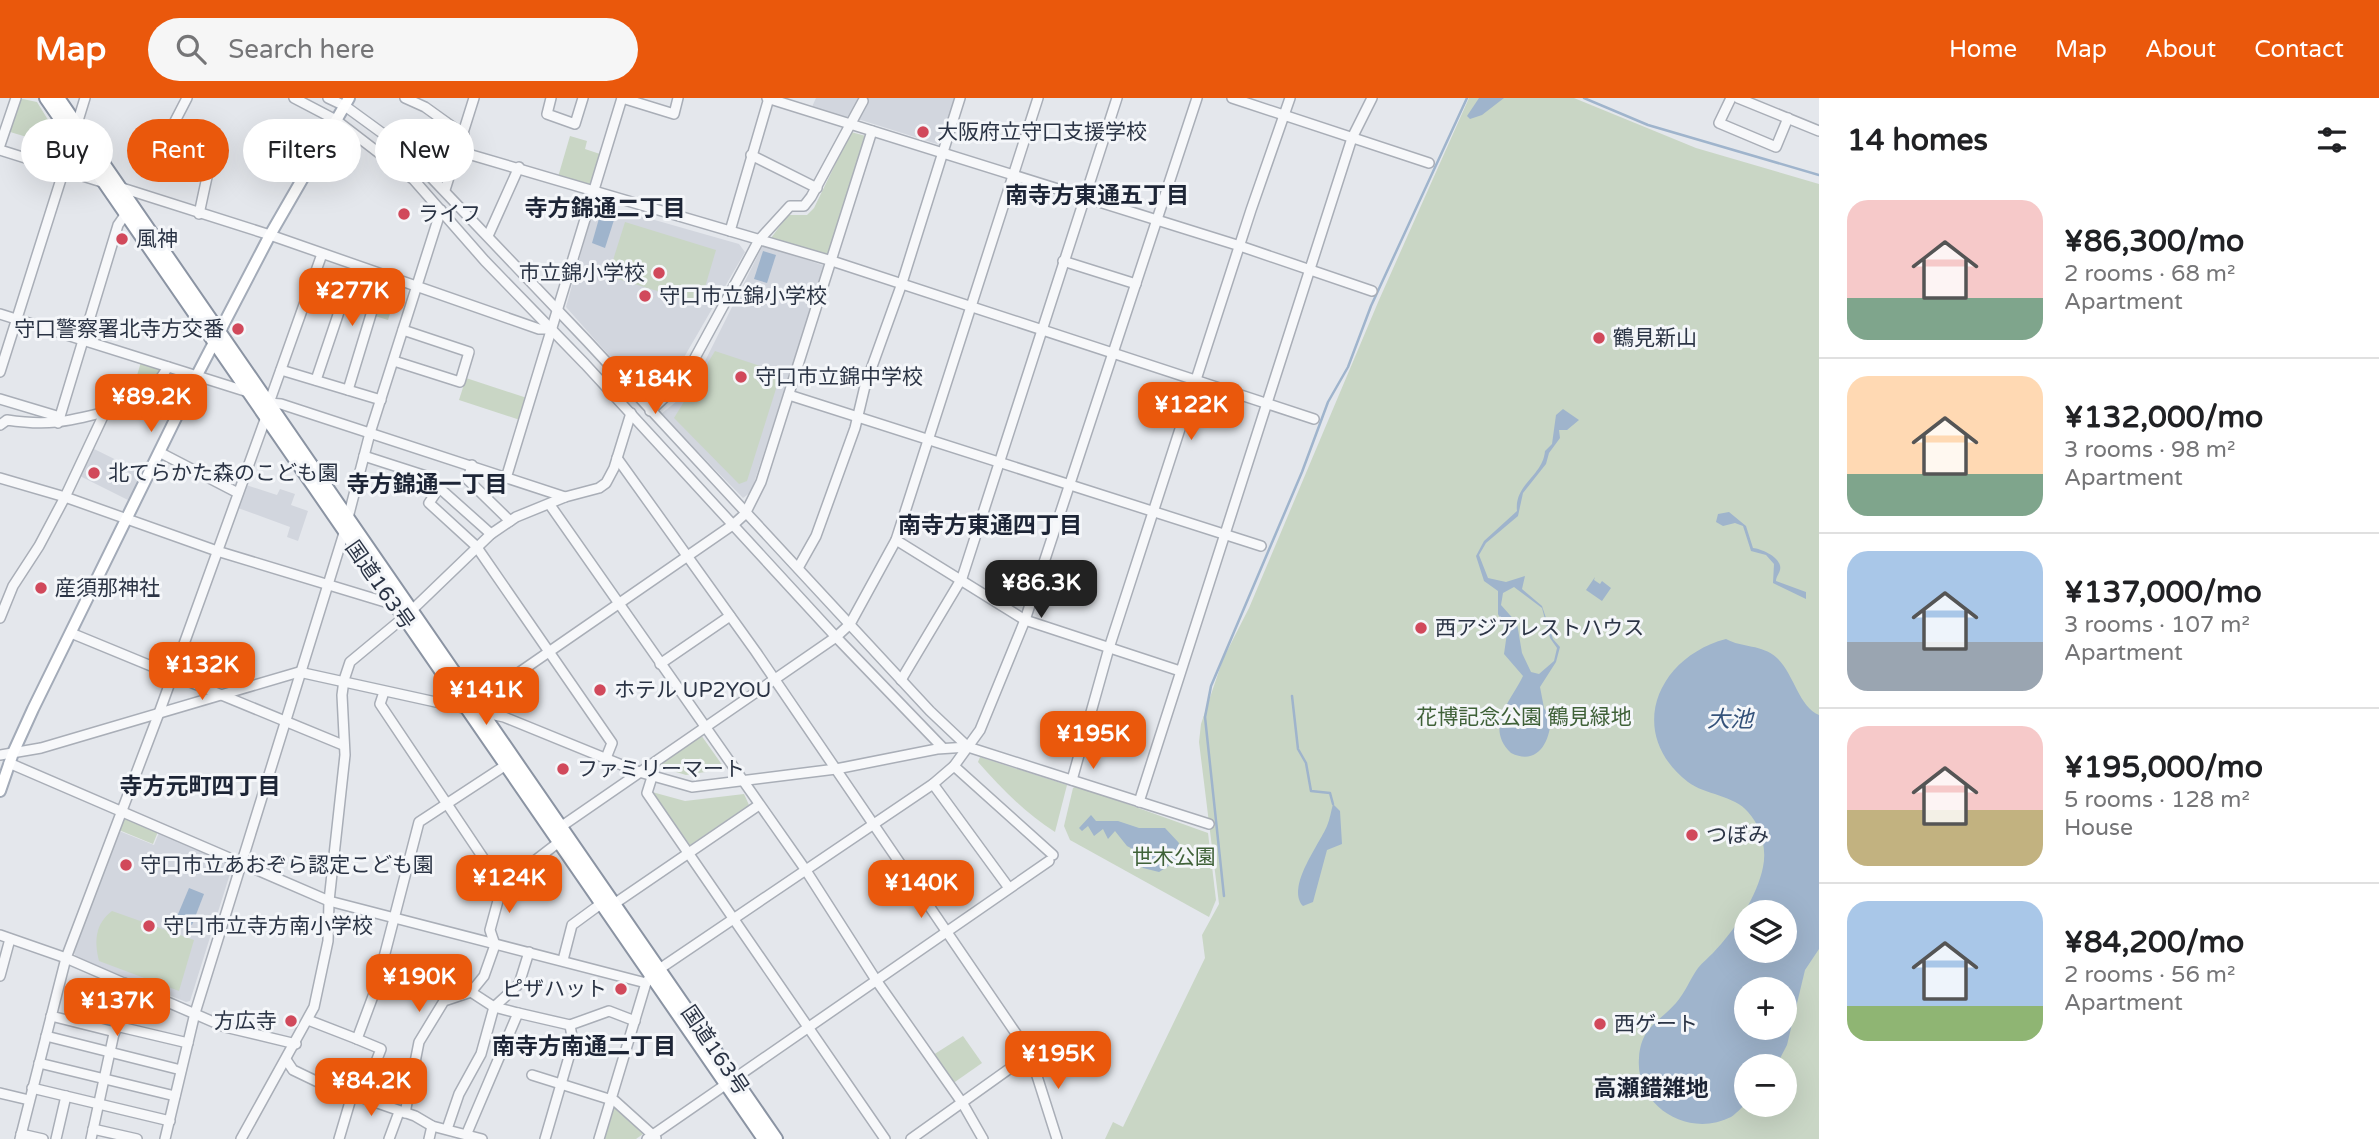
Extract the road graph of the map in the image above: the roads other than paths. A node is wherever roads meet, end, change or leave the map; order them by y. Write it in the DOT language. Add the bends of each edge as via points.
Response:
graph roads {
  1 [pos="16,98"];
  2 [pos="46,98"];
  3 [pos="58,98"];
  4 [pos="85,98"];
  5 [pos="187,98"];
  6 [pos="294,98"];
  7 [pos="328,98"];
  8 [pos="405,98"];
  9 [pos="474,98"];
  10 [pos="551,98"];
  11 [pos="583,98"];
  12 [pos="622,98"];
  13 [pos="678,98"];
  14 [pos="768,98"];
  15 [pos="960,98"];
  16 [pos="1038,98"];
  17 [pos="1117,98"];
  18 [pos="1197,98"];
  19 [pos="1232,98"];
  20 [pos="1290,98"];
  21 [pos="1372,98"];
  22 [pos="1731,98"];
  23 [pos="1738,98"];
  24 [pos="865,99"];
  25 [pos="347,102"];
  26 [pos="1285,115"];
  27 [pos="1788,118"];
  28 [pos="61,119"];
  29 [pos="73,119"];
  30 [pos="79,119"];
  31 [pos="176,119"];
  32 [pos="335,119"];
  33 [pos="338,119"];
  34 [pos="442,119"];
  35 [pos="468,119"];
  36 [pos="850,125"];
  37 [pos="872,131"];
  38 [pos="1819,131"];
  39 [pos="361,138"];
  40 [pos="1352,138"];
  41 [pos="0,145"];
  42 [pos="0,150"];
  43 [pos="942,153"];
  44 [pos="474,155"];
  45 [pos="751,155"];
  46 [pos="21,157"];
  47 [pos="1429,163"];
  48 [pos="519,167"];
  49 [pos="1014,175"];
  50 [pos="113,177"];
  51 [pos="59,182"];
  52 [pos="103,182"];
  53 [pos="206,182"];
  54 [pos="301,182"];
  55 [pos="448,182"];
  56 [pos="120,187"];
  57 [pos="817,188"];
  58 [pos="445,190"];
  59 [pos="594,190"];
  60 [pos="1084,196"];
  61 [pos="441,210"];
  62 [pos="199,214"];
  63 [pos="125,215"];
  64 [pos="1157,220"];
  65 [pos="730,231"];
  66 [pos="270,235"];
  67 [pos="488,236"];
  68 [pos="759,240"];
  69 [pos="1240,246"];
  70 [pos="322,254"];
  71 [pos="832,261"];
  72 [pos="1063,261"];
  73 [pos="1309,272"];
  74 [pos="383,275"];
  75 [pos="313,284"];
  76 [pos="1136,284"];
  77 [pos="418,286"];
  78 [pos="901,286"];
  79 [pos="1372,291"];
  80 [pos="345,294"];
  81 [pos="375,305"];
  82 [pos="972,306"];
  83 [pos="558,310"];
  84 [pos="0,314"];
  85 [pos="16,320"];
  86 [pos="552,329"];
  87 [pos="403,330"];
  88 [pos="1040,330"];
  89 [pos="217,338"];
  90 [pos="82,340"];
  91 [pos="1111,353"];
  92 [pos="394,361"];
  93 [pos="168,367"];
  94 [pos="281,370"];
  95 [pos="0,372"];
  96 [pos="196,377"];
  97 [pos="316,380"];
  98 [pos="1196,380"];
  99 [pos="348,390"];
  100 [pos="248,392"];
  101 [pos="789,395"];
  102 [pos="0,398"];
  103 [pos="381,400"];
  104 [pos="269,403"];
  105 [pos="1265,403"];
  106 [pos="650,411"];
  107 [pos="105,412"];
  108 [pos="631,413"];
  109 [pos="859,417"];
  110 [pos="266,418"];
  111 [pos="1314,419"];
  112 [pos="60,420"];
  113 [pos="0,425"];
  114 [pos="370,433"];
  115 [pos="929,439"];
  116 [pos="159,452"];
  117 [pos="364,456"];
  118 [pos="617,458"];
  119 [pos="998,461"];
  120 [pos="472,465"];
  121 [pos="507,475"];
  122 [pos="0,478"];
  123 [pos="1069,486"];
  124 [pos="439,488"];
  125 [pos="239,493"];
  126 [pos="65,497"];
  127 [pos="565,497"];
  128 [pos="550,505"];
  129 [pos="1153,513"];
  130 [pos="745,514"];
  131 [pos="348,518"];
  132 [pos="126,521"];
  133 [pos="510,521"];
  134 [pos="734,524"];
  135 [pos="344,533"];
  136 [pos="491,534"];
  137 [pos="1224,535"];
  138 [pos="896,540"];
  139 [pos="476,546"];
  140 [pos="1261,546"];
  141 [pos="217,551"];
  142 [pos="688,557"];
  143 [pos="798,568"];
  144 [pos="962,578"];
  145 [pos="328,585"];
  146 [pos="619,604"];
  147 [pos="394,606"];
  148 [pos="407,615"];
  149 [pos="730,615"];
  150 [pos="0,618"];
  151 [pos="1025,620"];
  152 [pos="849,624"];
  153 [pos="71,633"];
  154 [pos="836,637"];
  155 [pos="1109,648"];
  156 [pos="550,651"];
  157 [pos="660,664"];
  158 [pos="1180,671"];
  159 [pos="299,672"];
  160 [pos="173,674"];
  161 [pos="774,679"];
  162 [pos="344,680"];
  163 [pos="901,680"];
  164 [pos="384,692"];
  165 [pos="223,694"];
  166 [pos="474,707"];
  167 [pos="159,713"];
  168 [pos="284,721"];
  169 [pos="704,727"];
  170 [pos="343,745"];
  171 [pos="968,747"];
  172 [pos="943,748"];
  173 [pos="7,757"];
  174 [pos="606,758"];
  175 [pos="506,765"];
  176 [pos="954,766"];
  177 [pos="835,769"];
  178 [pos="639,772"];
  179 [pos="653,776"];
  180 [pos="1072,780"];
  181 [pos="744,782"];
  182 [pos="933,784"];
  183 [pos="0,791"];
  184 [pos="446,802"];
  185 [pos="1139,802"];
  186 [pos="759,805"];
  187 [pos="123,810"];
  188 [pos="874,822"];
  189 [pos="1209,824"];
  190 [pos="562,826"];
  191 [pos="559,842"];
  192 [pos="688,852"];
  193 [pos="240,861"];
  194 [pos="805,869"];
  195 [pos="502,886"];
  196 [pos="1009,888"];
  197 [pos="329,901"];
  198 [pos="608,903"];
  199 [pos="394,917"];
  200 [pos="734,919"];
  201 [pos="947,931"];
  202 [pos="5,937"];
  203 [pos="495,944"];
  204 [pos="529,952"];
  205 [pos="66,958"];
  206 [pos="563,960"];
  207 [pos="0,976"];
  208 [pos="653,976"];
  209 [pos="876,980"];
  210 [pos="125,983"];
  211 [pos="471,992"];
  212 [pos="494,1007"];
  213 [pos="195,1013"];
  214 [pos="518,1013"];
  215 [pos="51,1016"];
  216 [pos="308,1020"];
  217 [pos="635,1021"];
  218 [pos="570,1025"];
  219 [pos="807,1028"];
  220 [pos="116,1029"];
  221 [pos="46,1036"];
  222 [pos="357,1039"];
  223 [pos="188,1043"];
  224 [pos="296,1044"];
  225 [pos="111,1052"];
  226 [pos="1030,1054"];
  227 [pos="286,1061"];
  228 [pos="39,1063"];
  229 [pos="181,1070"];
  230 [pos="532,1075"];
  231 [pos="105,1078"];
  232 [pos="731,1082"];
  233 [pos="562,1083"];
  234 [pos="33,1088"];
  235 [pos="0,1093"];
  236 [pos="66,1096"];
  237 [pos="175,1096"];
  238 [pos="357,1096"];
  239 [pos="611,1099"];
  240 [pos="29,1100"];
  241 [pos="963,1104"];
  242 [pos="99,1105"];
  243 [pos="402,1112"];
  244 [pos="170,1121"];
  245 [pos="432,1126"];
  246 [pos="447,1129"];
  247 [pos="467,1133"];
  248 [pos="92,1134"];
  249 [pos="21,1137"];
  250 [pos="652,1138"];
  251 [pos="43,1139"];
  252 [pos="56,1139"];
  253 [pos="137,1139"];
  254 [pos="166,1139"];
  255 [pos="241,1139"];
  256 [pos="339,1139"];
  257 [pos="389,1139"];
  258 [pos="429,1139"];
  259 [pos="482,1139"];
  260 [pos="545,1139"];
  261 [pos="599,1139"];
  262 [pos="764,1139"];
  263 [pos="776,1139"];
  264 [pos="885,1139"];
  265 [pos="911,1139"];
  266 [pos="983,1139"];
  267 [pos="1057,1139"];
  1 -- 41 [label="street"];
  2 -- 28 [label="highway, 国道163号"];
  3 -- 29 [label="highway, 国道163号"];
  4 -- 30 [label="street"];
  5 -- 31 [label="street"];
  6 -- 32 [label="street"];
  7 -- 25 [label="street"];
  8 -- 34 [label="street"];
  9 -- 35 [label="street"];
  10 -- 11 [label="street" via="547,114 575,124"];
  12 -- 13 [label="street" via="674,114"];
  12 -- 59 [label="street"];
  14 -- 36 [label="street"];
  14 -- 45 [label="street"];
  15 -- 43 [label="street"];
  16 -- 49 [label="street"];
  17 -- 60 [label="street"];
  18 -- 64 [label="street"];
  19 -- 26 [label="street"];
  20 -- 26 [label="street"];
  21 -- 40 [label="street"];
  22 -- 27 [label="street" via="1719,123 1776,147"];
  23 -- 27 [label="street"];
  24 -- 36 [label="street"];
  25 -- 33 [label="main road"];
  25 -- 58 [label="street"];
  26 -- 40 [label="street"];
  26 -- 69 [label="street"];
  27 -- 38 [label="street"];
  36 -- 37 [label="street"];
  36 -- 57 [label="street"];
  37 -- 43 [label="street"];
  37 -- 71 [label="street"];
  39 -- 61 [label="street" via="414,180"];
  40 -- 47 [label="street"];
  40 -- 73 [label="street"];
  42 -- 46 [label="street"];
  43 -- 49 [label="street"];
  43 -- 78 [label="street"];
  44 -- 48 [label="street"];
  45 -- 57 [label="street"];
  45 -- 65 [label="street"];
  48 -- 59 [label="street"];
  48 -- 67 [label="street"];
  49 -- 60 [label="street"];
  49 -- 82 [label="street"];
  50 -- 56 [label="highway, 国道163号"];
  51 -- 85 [label="street"];
  52 -- 56 [label="street"];
  52 -- 63 [label="highway, 国道163号"];
  53 -- 62 [label="street"];
  54 -- 66 [label="main road"];
  55 -- 58 [label="street"];
  56 -- 62 [label="street"];
  56 -- 89 [label="highway, 国道163号"];
  57 -- 68 [label="street" via="804,206 790,206"];
  58 -- 67 [label="street"];
  59 -- 65 [label="street"];
  59 -- 83 [label="street"];
  60 -- 64 [label="street"];
  60 -- 72 [label="street"];
  61 -- 77 [label="street"];
  61 -- 86 [label="street"];
  62 -- 66 [label="street"];
  63 -- 89 [label="highway, 国道163号"];
  63 -- 90 [label="street"];
  64 -- 69 [label="street"];
  64 -- 76 [label="street"];
  65 -- 68 [label="street"];
  66 -- 70 [label="street"];
  66 -- 89 [label="main road"];
  67 -- 83 [label="street"];
  68 -- 71 [label="street"];
  68 -- 106 [label="street" via="690,366 677,386"];
  69 -- 73 [label="street"];
  69 -- 98 [label="street"];
  70 -- 74 [label="street"];
  70 -- 75 [label="street"];
  71 -- 78 [label="street"];
  71 -- 101 [label="street"];
  72 -- 76 [label="street"];
  72 -- 88 [label="street"];
  73 -- 79 [label="street"];
  73 -- 105 [label="street"];
  74 -- 77 [label="street"];
  74 -- 81 [label="street"];
  75 -- 80 [label="street"];
  75 -- 94 [label="street"];
  76 -- 91 [label="street"];
  77 -- 86 [label="street" via="539,329"];
  77 -- 87 [label="street"];
  78 -- 82 [label="street"];
  78 -- 109 [label="street" via="865,386"];
  80 -- 81 [label="street"];
  80 -- 97 [label="street"];
  81 -- 99 [label="street"];
  82 -- 88 [label="street"];
  82 -- 115 [label="street"];
  83 -- 86 [label="street"];
  83 -- 106 [label="street"];
  84 -- 85 [label="street"];
  85 -- 90 [label="street"];
  85 -- 95 [label="street"];
  86 -- 108 [label="street"];
  86 -- 121 [label="street"];
  87 -- 92 [label="street"];
  87 -- 92 [label="street" via="469,352 460,382"];
  88 -- 91 [label="street"];
  88 -- 119 [label="street"];
  89 -- 96 [label="main road"];
  89 -- 100 [label="highway, 国道163号"];
  89 -- 104 [label="highway, 国道163号"];
  90 -- 93 [label="street"];
  90 -- 112 [label="street"];
  91 -- 98 [label="street"];
  91 -- 123 [label="street"];
  92 -- 103 [label="street"];
  93 -- 96 [label="street"];
  93 -- 107 [label="street" via="152,391"];
  94 -- 97 [label="street"];
  94 -- 104 [label="street"];
  96 -- 100 [label="street"];
  96 -- 116 [label="main road"];
  97 -- 99 [label="street"];
  98 -- 105 [label="street"];
  98 -- 129 [label="street"];
  99 -- 103 [label="street"];
  100 -- 110 [label="highway, 国道163号"];
  101 -- 109 [label="street"];
  101 -- 130 [label="street" via="761,482"];
  102 -- 112 [label="street"];
  103 -- 114 [label="street"];
  104 -- 114 [label="street"];
  104 -- 131 [label="highway, 国道163号"];
  105 -- 111 [label="street"];
  105 -- 137 [label="street"];
  106 -- 130 [label="street"];
  107 -- 112 [label="street"];
  107 -- 126 [label="street"];
  108 -- 118 [label="street"];
  108 -- 134 [label="street"];
  109 -- 115 [label="street"];
  109 -- 143 [label="street" via="816,536"];
  110 -- 125 [label="street"];
  110 -- 135 [label="highway, 国道163号"];
  112 -- 113 [label="street" via="36,425 7,420"];
  114 -- 117 [label="street"];
  114 -- 120 [label="street"];
  115 -- 119 [label="street"];
  115 -- 138 [label="street"];
  116 -- 125 [label="street"];
  116 -- 132 [label="main road"];
  117 -- 124 [label="street" via="426,476"];
  117 -- 131 [label="street"];
  118 -- 127 [label="street" via="606,483"];
  118 -- 142 [label="street"];
  119 -- 123 [label="street"];
  119 -- 144 [label="street"];
  120 -- 121 [label="street"];
  120 -- 133 [label="street" via="468,480"];
  121 -- 127 [label="street"];
  122 -- 126 [label="street"];
  123 -- 129 [label="street"];
  123 -- 151 [label="street"];
  124 -- 136 [label="street"];
  124 -- 139 [label="street" via="429,503"];
  125 -- 141 [label="street"];
  126 -- 132 [label="street"];
  126 -- 150 [label="street" via="13,586"];
  127 -- 128 [label="street"];
  128 -- 133 [label="street"];
  128 -- 146 [label="street"];
  129 -- 137 [label="street"];
  129 -- 155 [label="street"];
  130 -- 134 [label="street"];
  130 -- 143 [label="street"];
  131 -- 135 [label="street"];
  131 -- 148 [label="highway, 国道163号"];
  132 -- 141 [label="street"];
  132 -- 153 [label="main road"];
  133 -- 136 [label="street"];
  134 -- 142 [label="street"];
  134 -- 154 [label="street"];
  135 -- 145 [label="street"];
  135 -- 147 [label="highway, 国道163号"];
  136 -- 139 [label="street"];
  137 -- 140 [label="street"];
  137 -- 158 [label="street"];
  138 -- 144 [label="street"];
  138 -- 152 [label="street"];
  139 -- 148 [label="street"];
  139 -- 156 [label="street"];
  141 -- 145 [label="street"];
  141 -- 160 [label="street"];
  142 -- 146 [label="street"];
  142 -- 149 [label="street"];
  143 -- 152 [label="street"];
  144 -- 151 [label="street"];
  144 -- 163 [label="street"];
  145 -- 147 [label="street"];
  145 -- 159 [label="street"];
  146 -- 156 [label="street"];
  146 -- 157 [label="street"];
  147 -- 148 [label="highway, 国道163号"];
  148 -- 162 [label="street" via="350,662"];
  148 -- 166 [label="highway, 国道163号"];
  149 -- 157 [label="street"];
  149 -- 161 [label="street"];
  151 -- 155 [label="street"];
  151 -- 171 [label="street" via="980,730"];
  152 -- 154 [label="street"];
  152 -- 163 [label="street"];
  153 -- 160 [label="street"];
  153 -- 173 [label="main road"];
  154 -- 161 [label="street"];
  154 -- 172 [label="street"];
  155 -- 158 [label="street"];
  155 -- 180 [label="street"];
  156 -- 166 [label="street"];
  156 -- 174 [label="street" via="612,743"];
  157 -- 169 [label="street"];
  158 -- 185 [label="street"];
  159 -- 162 [label="street"];
  159 -- 165 [label="street"];
  159 -- 168 [label="street"];
  160 -- 165 [label="street"];
  160 -- 167 [label="street"];
  161 -- 169 [label="street"];
  161 -- 177 [label="street"];
  162 -- 164 [label="street"];
  162 -- 170 [label="street"];
  163 -- 171 [label="street"];
  164 -- 166 [label="street"];
  164 -- 184 [label="street" via="380,704"];
  165 -- 167 [label="street"];
  165 -- 168 [label="street"];
  166 -- 174 [label="street"];
  166 -- 175 [label="highway, 国道163号"];
  166 -- 190 [label="highway, 国道163号"];
  167 -- 173 [label="street"];
  167 -- 187 [label="street"];
  168 -- 170 [label="street"];
  168 -- 193 [label="street"];
  169 -- 178 [label="street"];
  169 -- 181 [label="street"];
  170 -- 197 [label="street"];
  171 -- 172 [label="street"];
  171 -- 176 [label="street"];
  171 -- 180 [label="street"];
  172 -- 177 [label="street"];
  173 -- 183 [label="main road"];
  173 -- 187 [label="street"];
  174 -- 178 [label="street"];
  175 -- 184 [label="street"];
  175 -- 191 [label="highway, 国道163号"];
  176 -- 182 [label="street"];
  176 -- 196 [label="street" via="1051,858"];
  177 -- 181 [label="street"];
  177 -- 188 [label="street"];
  178 -- 179 [label="street"];
  178 -- 190 [label="street"];
  179 -- 181 [label="street" via="692,787"];
  179 -- 192 [label="street" via="647,793"];
  180 -- 185 [label="street"];
  181 -- 186 [label="street"];
  182 -- 188 [label="street"];
  182 -- 196 [label="street"];
  184 -- 195 [label="street"];
  184 -- 199 [label="street" via="419,822"];
  185 -- 189 [label="street"];
  186 -- 192 [label="street"];
  186 -- 194 [label="street"];
  187 -- 193 [label="street"];
  187 -- 205 [label="street"];
  188 -- 194 [label="street"];
  188 -- 201 [label="street"];
  190 -- 191 [label="street"];
  190 -- 198 [label="highway, 国道163号"];
  191 -- 195 [label="street"];
  191 -- 198 [label="highway, 国道163号"];
  192 -- 198 [label="street"];
  192 -- 200 [label="street"];
  193 -- 197 [label="street"];
  193 -- 213 [label="street"];
  194 -- 200 [label="street"];
  194 -- 209 [label="street"];
  195 -- 203 [label="street" via="490,930"];
  196 -- 201 [label="street"];
  197 -- 199 [label="street"];
  197 -- 216 [label="street" via="328,941"];
  198 -- 206 [label="street" via="572,925"];
  198 -- 208 [label="highway, 国道163号"];
  199 -- 203 [label="street"];
  199 -- 222 [label="street"];
  200 -- 208 [label="street"];
  200 -- 219 [label="street"];
  201 -- 209 [label="street"];
  201 -- 226 [label="street"];
  202 -- 205 [label="street"];
  202 -- 207 [label="street"];
  203 -- 204 [label="street"];
  203 -- 211 [label="street" via="485,976"];
  204 -- 206 [label="street"];
  204 -- 212 [label="street" via="519,984"];
  205 -- 210 [label="street"];
  205 -- 215 [label="street"];
  206 -- 208 [label="street"];
  208 -- 217 [label="street"];
  208 -- 232 [label="highway, 国道163号"];
  209 -- 219 [label="street"];
  209 -- 241 [label="street"];
  210 -- 213 [label="street"];
  210 -- 220 [label="street"];
  211 -- 212 [label="street"];
  211 -- 243 [label="street" via="444,1001 419,1042"];
  212 -- 214 [label="street"];
  212 -- 246 [label="street" via="481,1054 459,1094"];
  213 -- 223 [label="street"];
  213 -- 224 [label="street" via="225,1027"];
  214 -- 218 [label="street"];
  214 -- 247 [label="street"];
  215 -- 220 [label="street"];
  215 -- 221 [label="street"];
  216 -- 222 [label="street"];
  216 -- 224 [label="street"];
  217 -- 218 [label="street" via="609,1011"];
  217 -- 239 [label="street"];
  218 -- 233 [label="street" via="573,1043"];
  219 -- 232 [label="street"];
  219 -- 264 [label="street"];
  220 -- 223 [label="street"];
  220 -- 225 [label="street"];
  221 -- 225 [label="street"];
  221 -- 228 [label="street"];
  222 -- 238 [label="street" via="381,1049"];
  223 -- 229 [label="street"];
  224 -- 227 [label="street"];
  225 -- 229 [label="street"];
  225 -- 231 [label="street"];
  226 -- 241 [label="street"];
  226 -- 267 [label="street"];
  227 -- 238 [label="street" via="293,1070"];
  227 -- 255 [label="street"];
  228 -- 231 [label="street"];
  228 -- 234 [label="street"];
  229 -- 237 [label="street"];
  230 -- 233 [label="street"];
  231 -- 237 [label="street"];
  231 -- 242 [label="street"];
  232 -- 250 [label="street"];
  232 -- 262 [label="highway, 国道163号"];
  232 -- 263 [label="highway, 国道163号"];
  233 -- 239 [label="street"];
  233 -- 260 [label="street"];
  234 -- 236 [label="street"];
  234 -- 240 [label="street"];
  235 -- 240 [label="street"];
  236 -- 242 [label="street"];
  236 -- 252 [label="street"];
  237 -- 244 [label="street"];
  238 -- 243 [label="street"];
  238 -- 256 [label="street"];
  239 -- 250 [label="street"];
  239 -- 261 [label="street"];
  240 -- 249 [label="street"];
  241 -- 265 [label="street"];
  241 -- 266 [label="street"];
  242 -- 244 [label="street"];
  242 -- 248 [label="street"];
  243 -- 245 [label="street"];
  243 -- 257 [label="street"];
  244 -- 254 [label="street"];
  245 -- 246 [label="street"];
  245 -- 258 [label="street"];
  246 -- 247 [label="street"];
  247 -- 259 [label="street"];
  248 -- 253 [label="street"];
  249 -- 251 [label="street"];
}
